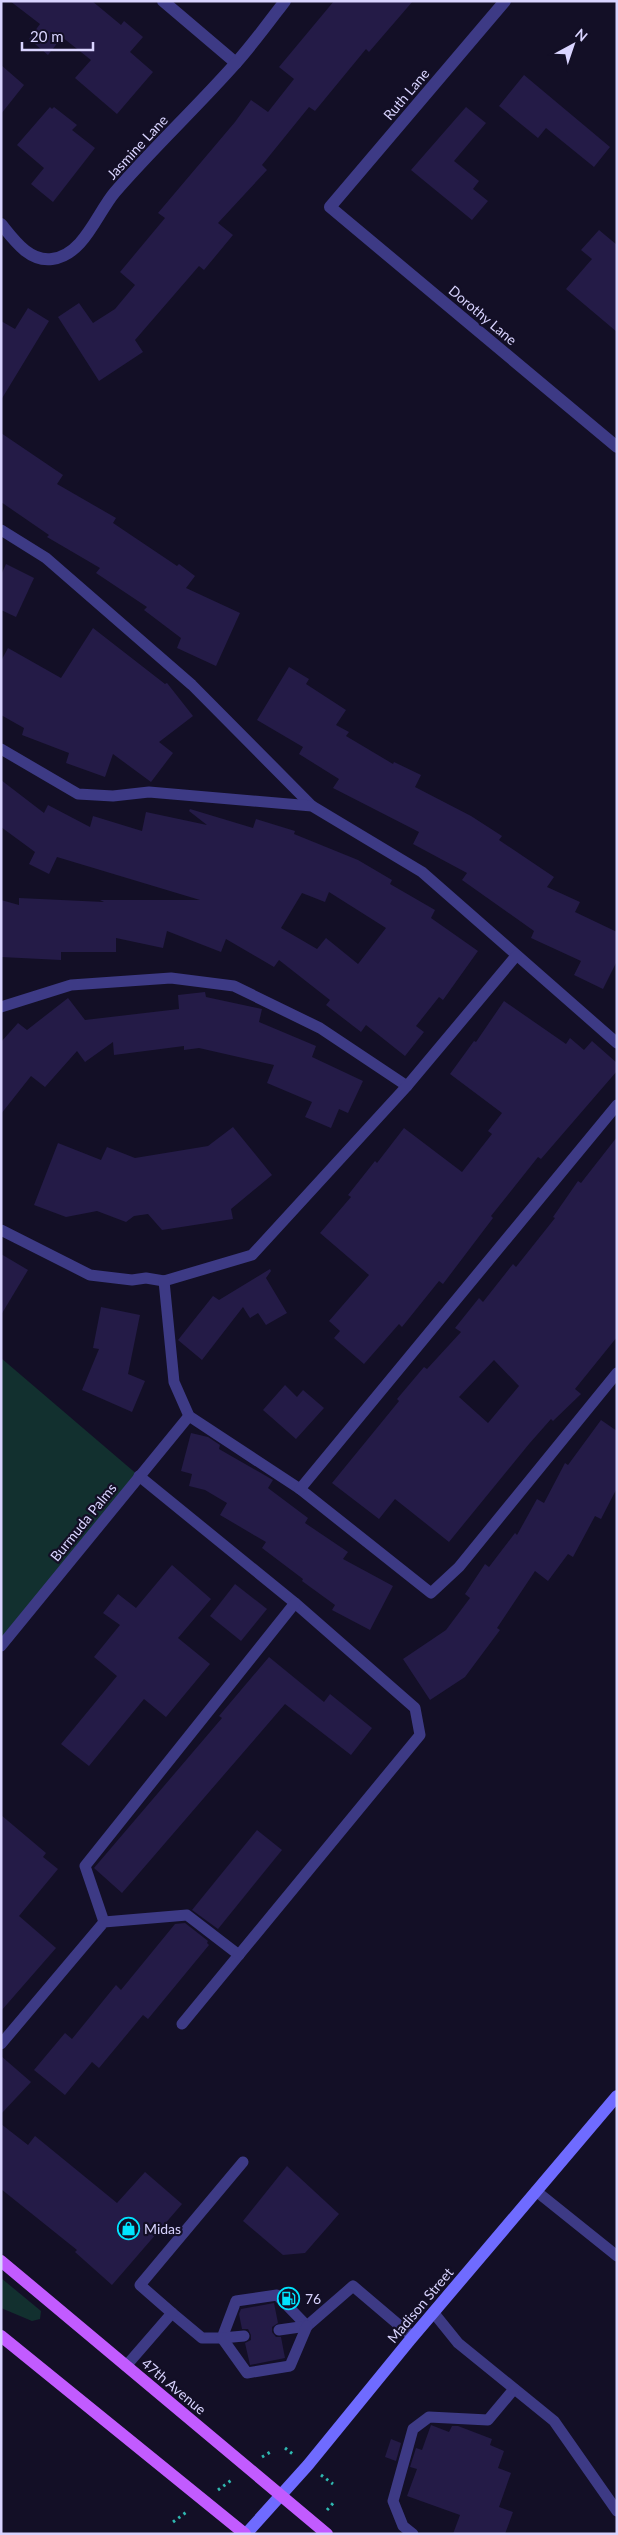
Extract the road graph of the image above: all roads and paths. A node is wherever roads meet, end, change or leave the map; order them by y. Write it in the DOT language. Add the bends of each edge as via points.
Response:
graph roads {
  1 [pos="163,1"];
  2 [pos="285,1"];
  3 [pos="505,1"];
  4 [pos="236,63"];
  5 [pos="330,207"];
  6 [pos="1,224"];
  7 [pos="617,447"];
  8 [pos="1,530"];
  9 [pos="1,749"];
  10 [pos="312,806"];
  11 [pos="516,956"];
  12 [pos="1,1007"];
  13 [pos="617,1043"];
  14 [pos="407,1086"];
  15 [pos="617,1106"];
  16 [pos="1,1230"];
  17 [pos="164,1282"];
  18 [pos="617,1373"];
  19 [pos="189,1416"];
  20 [pos="140,1476"];
  21 [pos="300,1489"];
  22 [pos="295,1602"];
  23 [pos="1,1646"];
  24 [pos="104,1922"];
  25 [pos="239,1955"];
  26 [pos="182,2024"];
  27 [pos="1,2044"];
  28 [pos="617,2096"];
  29 [pos="243,2162"];
  30 [pos="536,2191"];
  31 [pos="617,2256"];
  32 [pos="1,2261"];
  33 [pos="433,2312"];
  34 [pos="172,2313"];
  35 [pos="307,2326"];
  36 [pos="279,2330"];
  37 [pos="1,2336"];
  38 [pos="244,2336"];
  39 [pos="412,2337"];
  40 [pos="222,2338"];
  41 [pos="126,2366"];
  42 [pos="514,2389"];
  43 [pos="272,2451"];
  44 [pos="249,2467"];
  45 [pos="281,2494"];
  46 [pos="203,2500"];
  47 [pos="617,2511"];
  48 [pos="173,2522"];
  49 [pos="246,2534"];
  50 [pos="327,2534"];
  51 [pos="413,2534"];
  1 -- 4 [label="street"];
  2 -- 4 [label="street, Jasmine Lane"];
  3 -- 5 [label="street, Ruth Lane"];
  4 -- 6 [label="street, Jasmine Lane" via="114,193 81,242 68,254 38,259"];
  5 -- 7 [label="street, Dorothy Lane"];
  8 -- 10 [label="lane" via="46,558 192,685"];
  9 -- 10 [label="lane" via="78,794 112,796 149,792"];
  10 -- 11 [label="lane" via="422,872"];
  11 -- 13 [label="lane"];
  11 -- 14 [label="lane"];
  12 -- 14 [label="lane" via="71,985 172,978 234,986 320,1028"];
  14 -- 17 [label="lane" via="252,1255"];
  15 -- 21 [label="lane"];
  16 -- 17 [label="lane" via="90,1275"];
  17 -- 19 [label="lane" via="174,1382"];
  18 -- 21 [label="lane" via="459,1567 431,1593"];
  19 -- 20 [label="lane, Burmuda Palms"];
  19 -- 21 [label="lane"];
  20 -- 22 [label="lane"];
  20 -- 23 [label="lane, Burmuda Palms"];
  22 -- 24 [label="lane" via="85,1866"];
  22 -- 25 [label="lane" via="415,1708 420,1735"];
  24 -- 25 [label="lane" via="186,1915"];
  24 -- 27 [label="lane"];
  25 -- 26 [label="lane"];
  28 -- 30 [label="main road, Madison Street"];
  29 -- 34 [label="lane" via="140,2284"];
  30 -- 31 [label="lane"];
  30 -- 33 [label="main road, Madison Street"];
  32 -- 41 [label="main road, 47th Avenue"];
  33 -- 39 [label="main road, Madison Street"];
  33 -- 42 [label="lane" via="458,2343"];
  34 -- 40 [label="lane" via="202,2338"];
  34 -- 41 [label="lane"];
  35 -- 36 [label="lane"];
  35 -- 39 [label="lane" via="353,2286"];
  35 -- 40 [label="lane" via="277,2295 236,2301"];
  35 -- 40 [label="lane" via="290,2366 247,2373"];
  37 -- 46 [label="main road"];
  38 -- 40 [label="lane"];
  39 -- 45 [label="main road, Madison Street"];
  41 -- 44 [label="main road, 47th Avenue"];
  42 -- 47 [label="lane" via="554,2421"];
  42 -- 51 [label="lane" via="488,2420 428,2417 413,2429 393,2501 403,2526"];
  43 -- 44 [label="path"];
  44 -- 45 [label="main road, 47th Avenue"];
  44 -- 46 [label="path"];
  45 -- 49 [label="main road, Madison Street"];
  45 -- 50 [label="main road, 47th Avenue"];
  46 -- 48 [label="path"];
  46 -- 49 [label="main road"];
}
